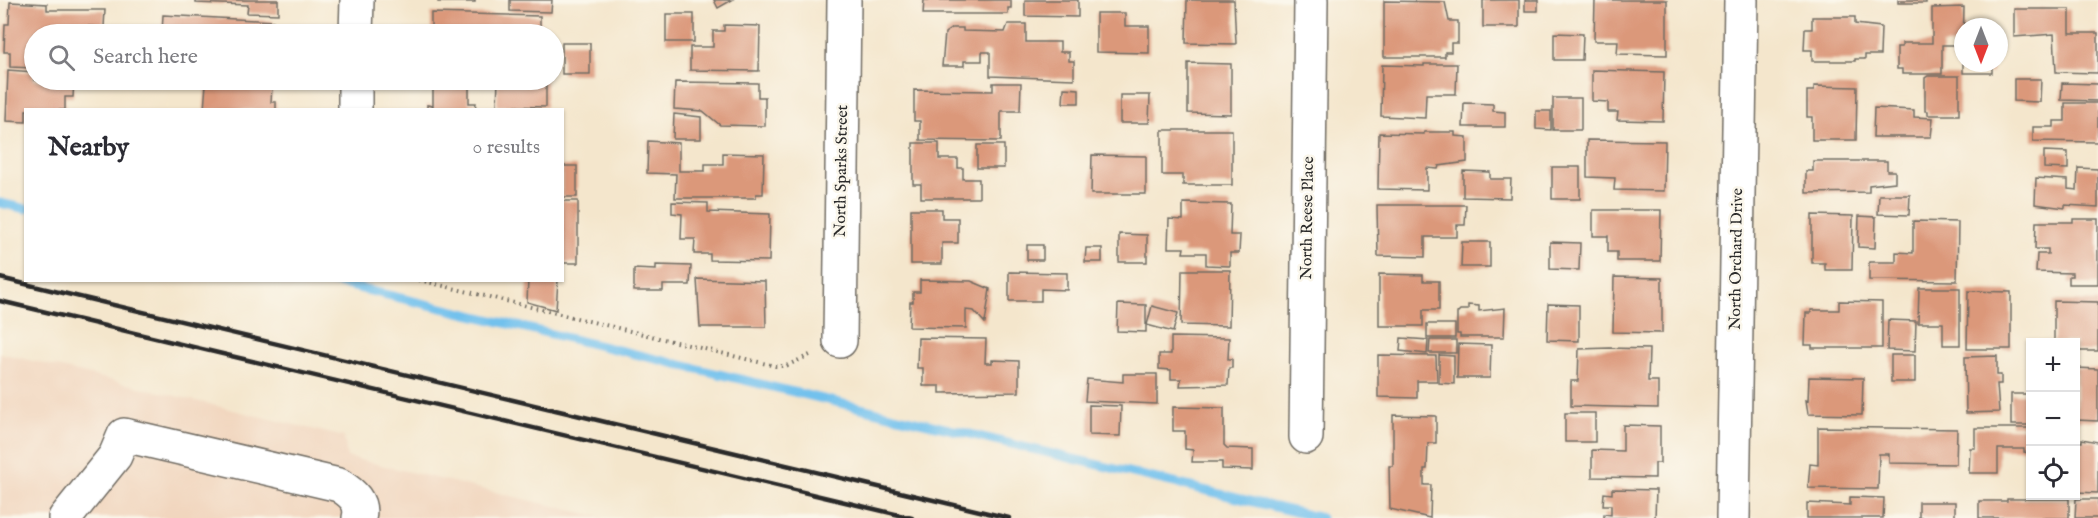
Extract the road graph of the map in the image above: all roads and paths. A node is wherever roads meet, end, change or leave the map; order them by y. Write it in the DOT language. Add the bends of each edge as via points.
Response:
graph roads {
  1 [pos="357,0"];
  2 [pos="844,0"];
  3 [pos="1311,0"];
  4 [pos="1741,0"];
  5 [pos="356,24"];
  6 [pos="355,90"];
  7 [pos="355,108"];
  8 [pos="427,282"];
  9 [pos="840,341"];
  10 [pos="1306,437"];
  11 [pos="65,518"];
  12 [pos="359,518"];
  13 [pos="1732,518"];
  1 -- 5 [label="street"];
  2 -- 9 [label="street, North Sparks Street"];
  3 -- 10 [label="street, North Reese Place"];
  4 -- 13 [label="street, North Orchard Drive"];
  6 -- 7 [label="street"];
  8 -- 9 [label="path" via="776,366 786,366"];
  11 -- 12 [label="street" via="115,456 124,435 339,485 356,499 361,509"];
}
